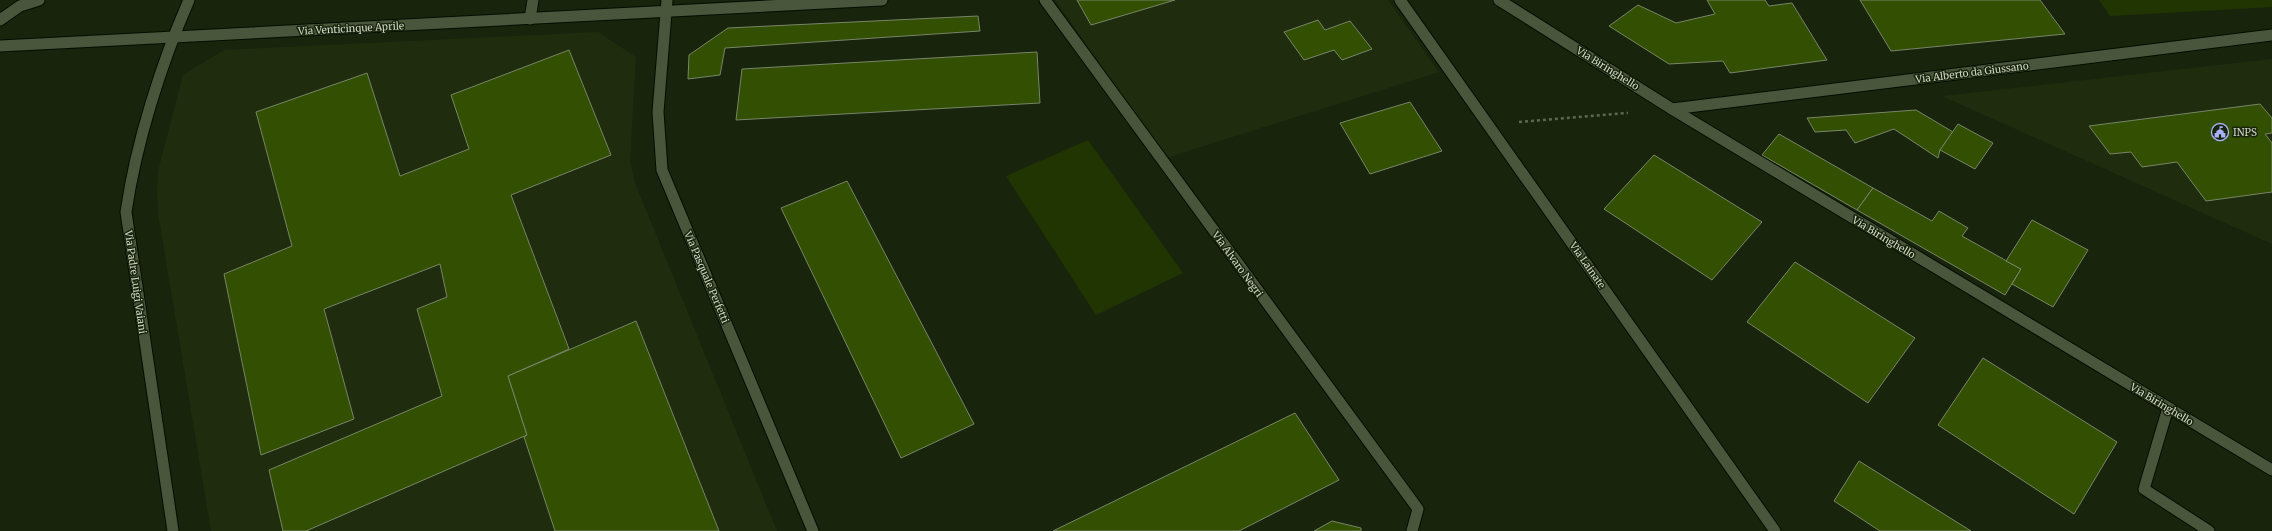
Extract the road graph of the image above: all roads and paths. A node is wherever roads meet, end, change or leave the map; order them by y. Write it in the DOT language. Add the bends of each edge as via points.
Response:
graph roads {
  1 [pos="39,0"];
  2 [pos="189,0"];
  3 [pos="533,0"];
  4 [pos="667,0"];
  5 [pos="882,0"];
  6 [pos="1045,0"];
  7 [pos="1400,0"];
  8 [pos="1499,0"];
  9 [pos="665,11"];
  10 [pos="530,19"];
  11 [pos="0,20"];
  12 [pos="2272,35"];
  13 [pos="172,37"];
  14 [pos="0,46"];
  15 [pos="1672,109"];
  16 [pos="1489,125"];
  17 [pos="2168,408"];
  18 [pos="2272,470"];
  19 [pos="173,531"];
  20 [pos="813,531"];
  21 [pos="1412,531"];
  22 [pos="1775,531"];
  23 [pos="2209,531"];
  1 -- 11 [label="street" via="20,6"];
  2 -- 13 [label="street"];
  3 -- 10 [label="street"];
  4 -- 9 [label="street"];
  5 -- 9 [label="street, Via Venticinque Aprile"];
  6 -- 21 [label="street, Via Alvaro Negri" via="1418,509"];
  7 -- 16 [label="street, Via Lainate"];
  8 -- 15 [label="street, Via Biringhello"];
  9 -- 10 [label="street, Via Venticinque Aprile"];
  9 -- 20 [label="street, Via Pasquale Perfetti" via="658,112 662,170"];
  10 -- 13 [label="street, Via Venticinque Aprile"];
  12 -- 15 [label="street, Via Alberto da Giussano"];
  13 -- 14 [label="street, Via Venticinque Aprile"];
  13 -- 19 [label="street, Via Padre Luigi Vaiani" via="129,183 126,212"];
  15 -- 16 [label="path"];
  15 -- 17 [label="street, Via Biringhello"];
  16 -- 22 [label="street, Via Lainate"];
  17 -- 18 [label="street, Via Biringhello"];
  17 -- 23 [label="street" via="2144,489"];
}
